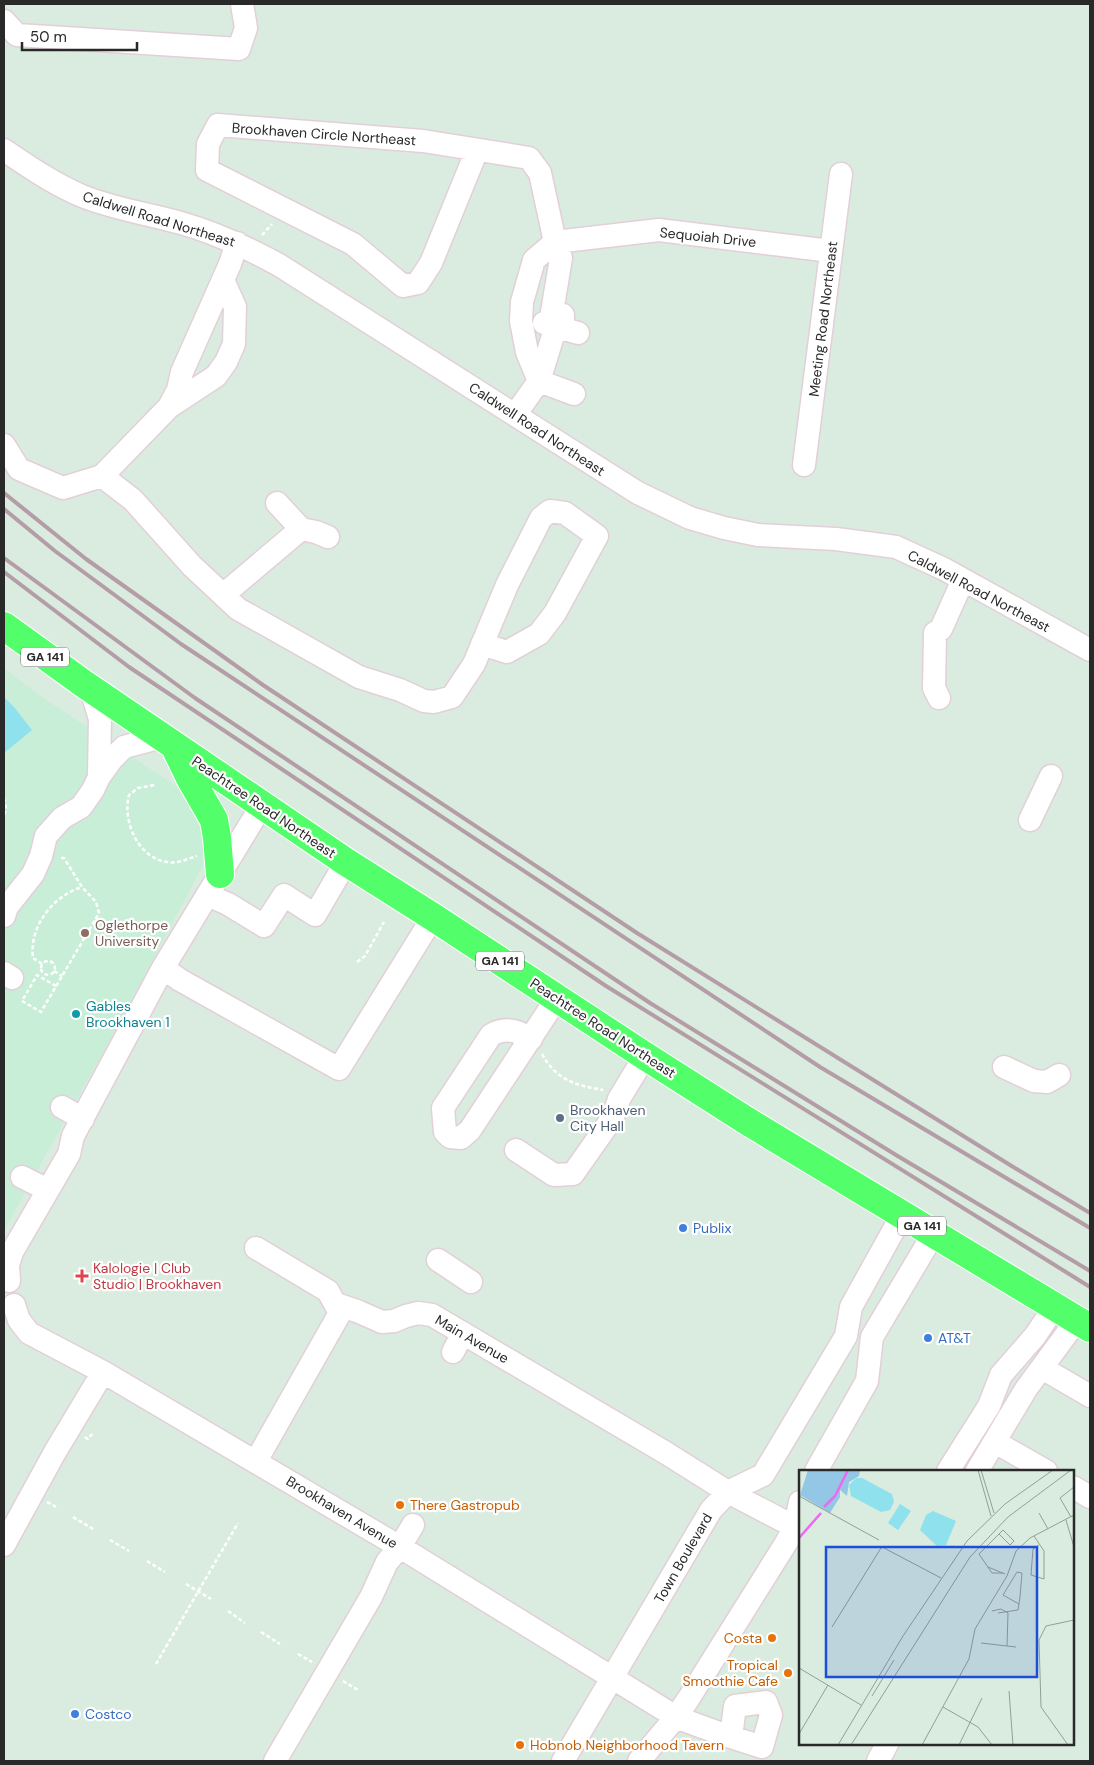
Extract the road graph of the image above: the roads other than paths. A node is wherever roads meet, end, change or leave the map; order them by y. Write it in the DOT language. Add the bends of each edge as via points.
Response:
graph roads {
  1 [pos="242,4"];
  2 [pos="4,21"];
  3 [pos="4,150"];
  4 [pos="477,150"];
  5 [pos="841,174"];
  6 [pos="237,243"];
  7 [pos="558,250"];
  8 [pos="831,251"];
  9 [pos="219,287"];
  10 [pos="521,321"];
  11 [pos="556,326"];
  12 [pos="578,333"];
  13 [pos="192,362"];
  14 [pos="216,376"];
  15 [pos="539,381"];
  16 [pos="574,394"];
  17 [pos="173,398"];
  18 [pos="515,415"];
  19 [pos="4,445"];
  20 [pos="804,465"];
  21 [pos="102,476"];
  22 [pos="277,503"];
  23 [pos="301,528"];
  24 [pos="328,537"];
  25 [pos="963,580"];
  26 [pos="222,595"];
  27 [pos="4,626"];
  28 [pos="482,644"];
  29 [pos="1090,650"];
  30 [pos="91,689"];
  31 [pos="935,701"];
  32 [pos="168,741"];
  33 [pos="1051,776"];
  34 [pos="100,777"];
  35 [pos="262,805"];
  36 [pos="1030,820"];
  37 [pos="346,862"];
  38 [pos="214,884"];
  39 [pos="4,916"];
  40 [pos="433,917"];
  41 [pos="164,968"];
  42 [pos="557,998"];
  43 [pos="536,1045"];
  44 [pos="645,1056"];
  45 [pos="1004,1067"];
  46 [pos="1059,1075"];
  47 [pos="62,1108"];
  48 [pos="78,1127"];
  49 [pos="516,1150"];
  50 [pos="902,1215"];
  51 [pos="934,1233"];
  52 [pos="4,1242"];
  53 [pos="256,1248"];
  54 [pos="438,1260"];
  55 [pos="6,1278"];
  56 [pos="472,1282"];
  57 [pos="336,1304"];
  58 [pos="14,1305"];
  59 [pos="1074,1318"];
  60 [pos="4,1326"];
  61 [pos="29,1333"];
  62 [pos="1042,1368"];
  63 [pos="103,1372"];
  64 [pos="1090,1396"];
  65 [pos="995,1442"];
  66 [pos="256,1461"];
  67 [pos="817,1470"];
  68 [pos="949,1470"];
  69 [pos="978,1470"];
  70 [pos="1044,1470"];
  71 [pos="1074,1488"];
  72 [pos="728,1492"];
  73 [pos="1090,1497"];
  74 [pos="799,1511"];
  75 [pos="413,1525"];
  76 [pos="797,1530"];
  77 [pos="4,1544"];
  78 [pos="400,1547"];
  79 [pos="613,1679"];
  80 [pos="676,1717"];
  81 [pos="731,1737"];
  82 [pos="886,1745"];
  83 [pos="275,1761"];
  84 [pos="563,1761"];
  85 [pos="639,1761"];
  86 [pos="878,1761"];
  1 -- 2 [label="street" via="246,28 239,49 17,35"];
  3 -- 6 [label="street, Caldwell Road Northeast" via="39,174 83,196 190,226"];
  4 -- 4 [label="street, Brookhaven Circle Northeast" via="423,141 218,125 208,144 207,170 353,244 403,286 418,283 431,263"];
  4 -- 7 [label="street, Brookhaven Circle Northeast" via="529,158 540,173"];
  5 -- 8 [label="street, Meeting Road Northeast"];
  6 -- 9 [label="street"];
  6 -- 18 [label="street, Caldwell Road Northeast" via="279,265"];
  7 -- 8 [label="street, Sequoiah Drive" via="659,230"];
  7 -- 10 [label="street" via="534,260 522,302"];
  7 -- 11 [label="street" via="566,275 562,320"];
  8 -- 20 [label="street, Meeting Road Northeast"];
  9 -- 13 [label="street"];
  9 -- 14 [label="street" via="235,307 234,344"];
  10 -- 11 [label="street"];
  10 -- 15 [label="street" via="527,352"];
  11 -- 12 [label="street"];
  11 -- 15 [label="street"];
  13 -- 14 [label="street"];
  13 -- 17 [label="street"];
  14 -- 17 [label="street"];
  15 -- 16 [label="street"];
  15 -- 18 [label="street"];
  17 -- 21 [label="street"];
  18 -- 25 [label="street, Caldwell Road Northeast" via="638,493 690,518 758,535 836,539 896,547"];
  19 -- 21 [label="street" via="19,469 63,488"];
  21 -- 26 [label="street" via="133,500"];
  22 -- 23 [label="street"];
  23 -- 24 [label="street"];
  23 -- 26 [label="street"];
  25 -- 29 [label="street, Caldwell Road Northeast"];
  25 -- 31 [label="street" via="941,629 935,633 941,655"];
  26 -- 28 [label="street" via="238,609 359,677 424,701 452,697 474,664"];
  27 -- 30 [label="highway, Peachtree Road Northeast / GA 141"];
  28 -- 28 [label="street" via="506,585 541,518 550,511 565,513 596,536 555,613 539,634 507,652"];
  30 -- 32 [label="highway, Peachtree Road Northeast / GA 141"];
  30 -- 34 [label="street" via="100,719"];
  32 -- 34 [label="street" via="124,747"];
  32 -- 35 [label="highway, Peachtree Road Northeast / GA 141"];
  32 -- 38 [label="highway" via="214,820 218,847"];
  33 -- 36 [label="street"];
  34 -- 39 [label="street" via="81,807 62,818 46,836 33,874 7,907"];
  35 -- 37 [label="highway, Peachtree Road Northeast / GA 141"];
  35 -- 38 [label="street"];
  37 -- 38 [label="street" via="315,915 284,895 264,926 228,904"];
  37 -- 40 [label="highway, Peachtree Road Northeast / GA 141"];
  38 -- 41 [label="street"];
  40 -- 41 [label="street" via="340,1069"];
  40 -- 42 [label="highway, Peachtree Road Northeast / GA 141"];
  41 -- 48 [label="street"];
  42 -- 43 [label="street"];
  42 -- 44 [label="highway, Peachtree Road Northeast / GA 141"];
  43 -- 43 [label="street" via="470,1130 461,1138 450,1137 445,1132 443,1108 491,1035 513,1030"];
  44 -- 49 [label="street" via="619,1099 614,1117 573,1174 554,1175"];
  44 -- 50 [label="highway, Peachtree Road Northeast / GA 141"];
  45 -- 46 [label="street" via="1034,1082 1047,1082"];
  47 -- 48 [label="street"];
  48 -- 52 [label="street" via="27,1186"];
  48 -- 55 [label="street" via="68,1154 12,1252"];
  50 -- 51 [label="highway, Peachtree Road Northeast / GA 141"];
  50 -- 72 [label="street, Town Boulevard" via="851,1307 846,1336 763,1475"];
  51 -- 59 [label="highway, Peachtree Road Northeast / GA 141"];
  51 -- 67 [label="street" via="872,1337 867,1381"];
  53 -- 57 [label="street" via="328,1291"];
  54 -- 56 [label="street"];
  55 -- 58 [label="street" via="14,1293"];
  57 -- 66 [label="street" via="340,1313"];
  57 -- 72 [label="street, Main Avenue" via="382,1322 418,1313 432,1315 458,1343 674,1458"];
  58 -- 60 [label="street"];
  58 -- 61 [label="street" via="19,1320"];
  59 -- 62 [label="street"];
  59 -- 68 [label="street" via="1034,1336 1001,1375 989,1406"];
  60 -- 61 [label="street, Brookhaven Avenue"];
  61 -- 63 [label="street, Brookhaven Avenue"];
  62 -- 64 [label="street"];
  62 -- 65 [label="street" via="1026,1388"];
  63 -- 66 [label="street, Brookhaven Avenue"];
  63 -- 77 [label="street"];
  65 -- 69 [label="street"];
  65 -- 70 [label="street"];
  66 -- 78 [label="street, Brookhaven Avenue"];
  71 -- 73 [label="street"];
  72 -- 76 [label="street, Main Avenue"];
  72 -- 79 [label="street, Town Boulevard" via="711,1510"];
  74 -- 76 [label="street"];
  75 -- 78 [label="street"];
  76 -- 80 [label="street"];
  78 -- 79 [label="street, Brookhaven Avenue"];
  78 -- 83 [label="street" via="386,1562 374,1592"];
  79 -- 80 [label="street, Brookhaven Avenue"];
  79 -- 84 [label="street, Town Boulevard"];
  80 -- 81 [label="street, Brookhaven Avenue"];
  80 -- 85 [label="street"];
  82 -- 86 [label="street"];
}
